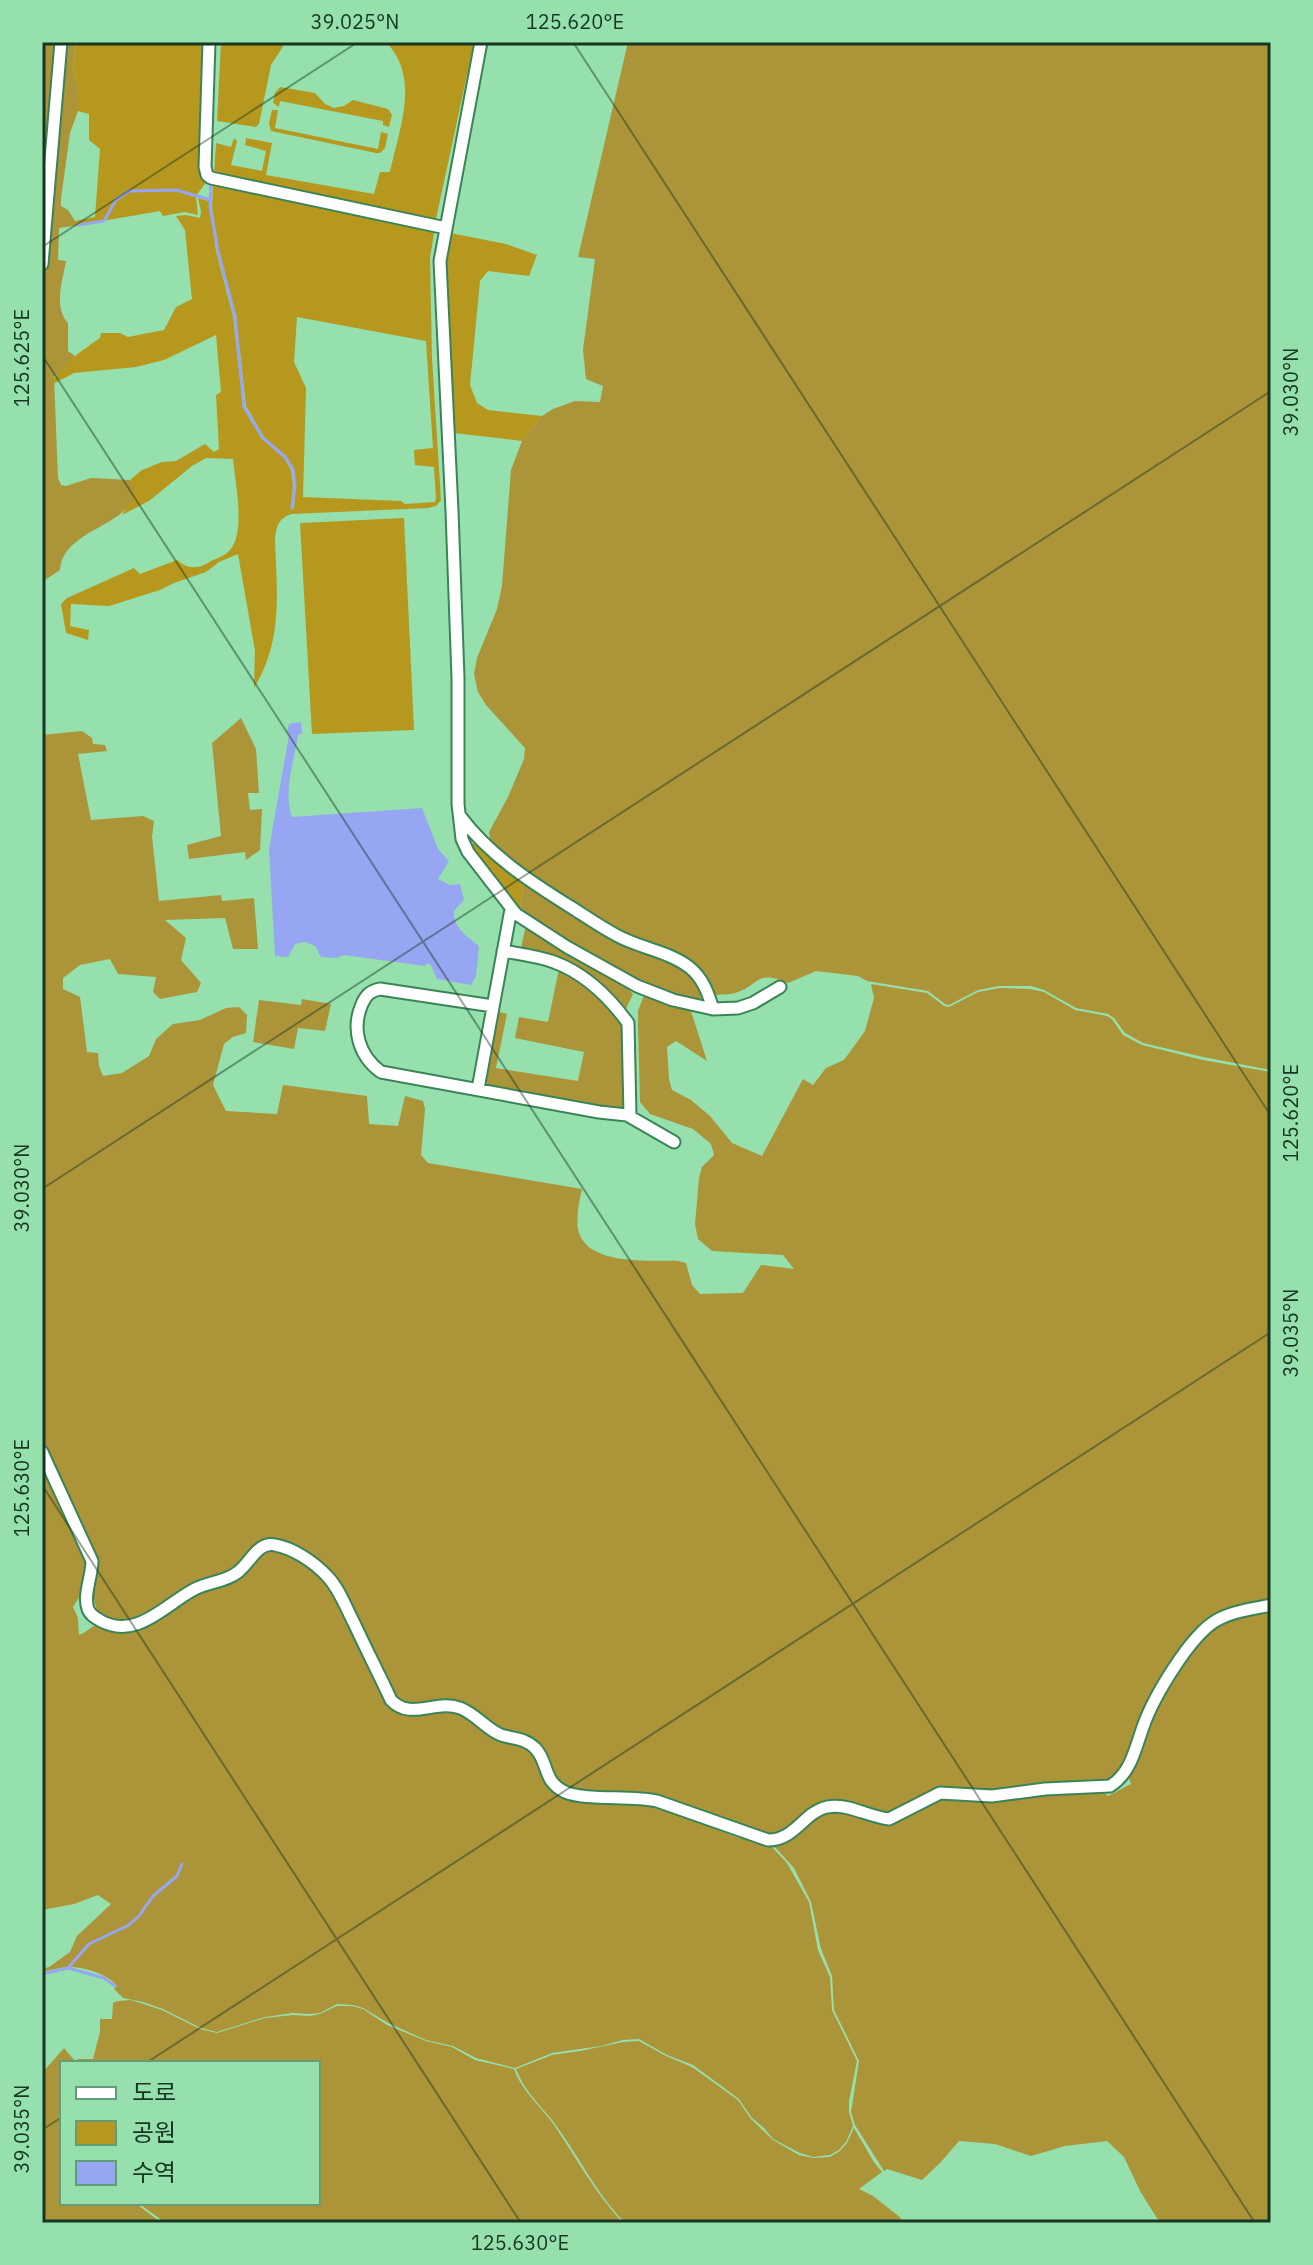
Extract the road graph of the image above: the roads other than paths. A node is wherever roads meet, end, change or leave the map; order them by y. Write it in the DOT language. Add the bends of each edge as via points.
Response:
graph roads {
  1 [pos="61,42"];
  2 [pos="209,42"];
  3 [pos="481,42"];
  4 [pos="446,228"];
  5 [pos="42,264"];
  6 [pos="459,815"];
  7 [pos="511,909"];
  8 [pos="503,951"];
  9 [pos="780,987"];
  10 [pos="493,1006"];
  11 [pos="713,1009"];
  12 [pos="478,1089"];
  13 [pos="630,1116"];
  14 [pos="674,1142"];
  15 [pos="42,1452"];
  16 [pos="1271,1605"];
  1 -- 5 [label="street"];
  2 -- 4 [label="street" via="207,175"];
  3 -- 4 [label="street"];
  4 -- 6 [label="street" via="440,261"];
  6 -- 7 [label="street" via="468,852"];
  6 -- 11 [label="street" via="507,865 542,889 616,935 686,965 702,981"];
  7 -- 8 [label="street"];
  7 -- 11 [label="street" via="637,986"];
  8 -- 10 [label="street"];
  8 -- 13 [label="street" via="553,961 573,971 619,1011 628,1023"];
  9 -- 11 [label="street" via="738,1008"];
  10 -- 12 [label="street"];
  10 -- 12 [label="street" via="380,989 365,997 358,1012 358,1040 381,1072"];
  12 -- 13 [label="street"];
  13 -- 14 [label="street"];
  15 -- 16 [label="street" via="92,1561 87,1608 107,1624 119,1627 152,1618 195,1589 236,1574 261,1547 278,1545 328,1576 397,1707 462,1708 500,1734 535,1748 554,1784 578,1796 640,1797 775,1841 828,1807 889,1819 940,1793 992,1796 1110,1786 1129,1767 1153,1702 1202,1632 1228,1615"];
}
